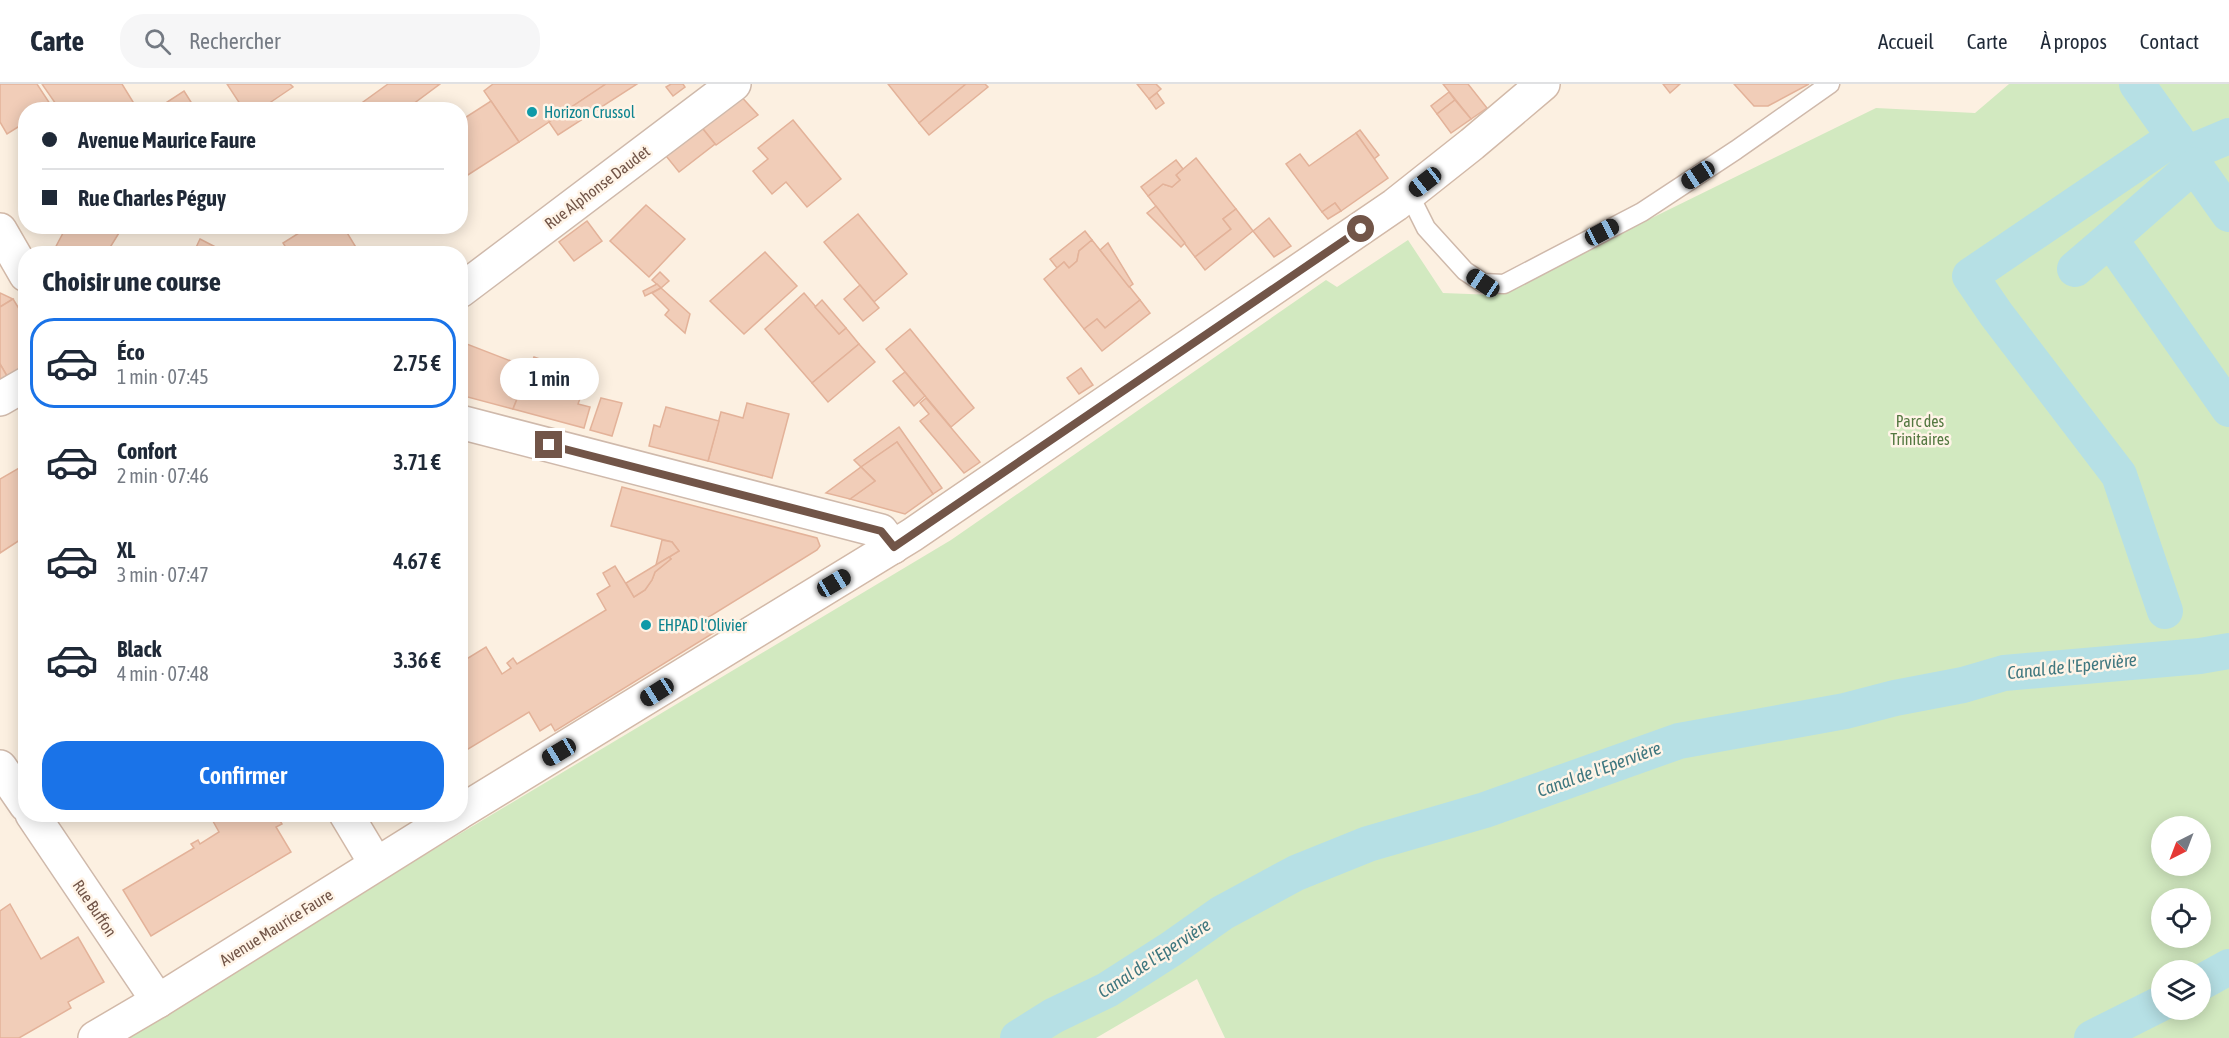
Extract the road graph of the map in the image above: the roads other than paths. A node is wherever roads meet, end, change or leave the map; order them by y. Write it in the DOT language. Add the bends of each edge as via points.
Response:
graph roads {
  1 [pos="734,84"];
  2 [pos="1543,84"];
  3 [pos="1830,84"];
  4 [pos="1409,194"];
  5 [pos="0,232"];
  6 [pos="18,262"];
  7 [pos="468,285"];
  8 [pos="18,389"];
  9 [pos="0,399"];
  10 [pos="468,424"];
  11 [pos="894,547"];
  12 [pos="0,767"];
  13 [pos="18,793"];
  14 [pos="468,807"];
  15 [pos="37,822"];
  16 [pos="351,822"];
  17 [pos="443,822"];
  18 [pos="376,864"];
  19 [pos="158,1001"];
  20 [pos="96,1038"];
  1 -- 7 [label="street, Rue Alphonse Daudet"];
  2 -- 4 [label="street"];
  3 -- 4 [label="lane" via="1642,212 1504,284 1483,283 1465,271 1426,228"];
  4 -- 11 [label="street"];
  5 -- 6 [label="street"];
  8 -- 9 [label="street"];
  10 -- 11 [label="street" via="881,531"];
  11 -- 14 [label="street"];
  12 -- 13 [label="street"];
  15 -- 19 [label="street, Rue Buffon"];
  16 -- 18 [label="street"];
  17 -- 18 [label="street, Avenue Maurice Faure"];
  18 -- 19 [label="street, Avenue Maurice Faure"];
  19 -- 20 [label="street, Avenue Maurice Faure"];
}
